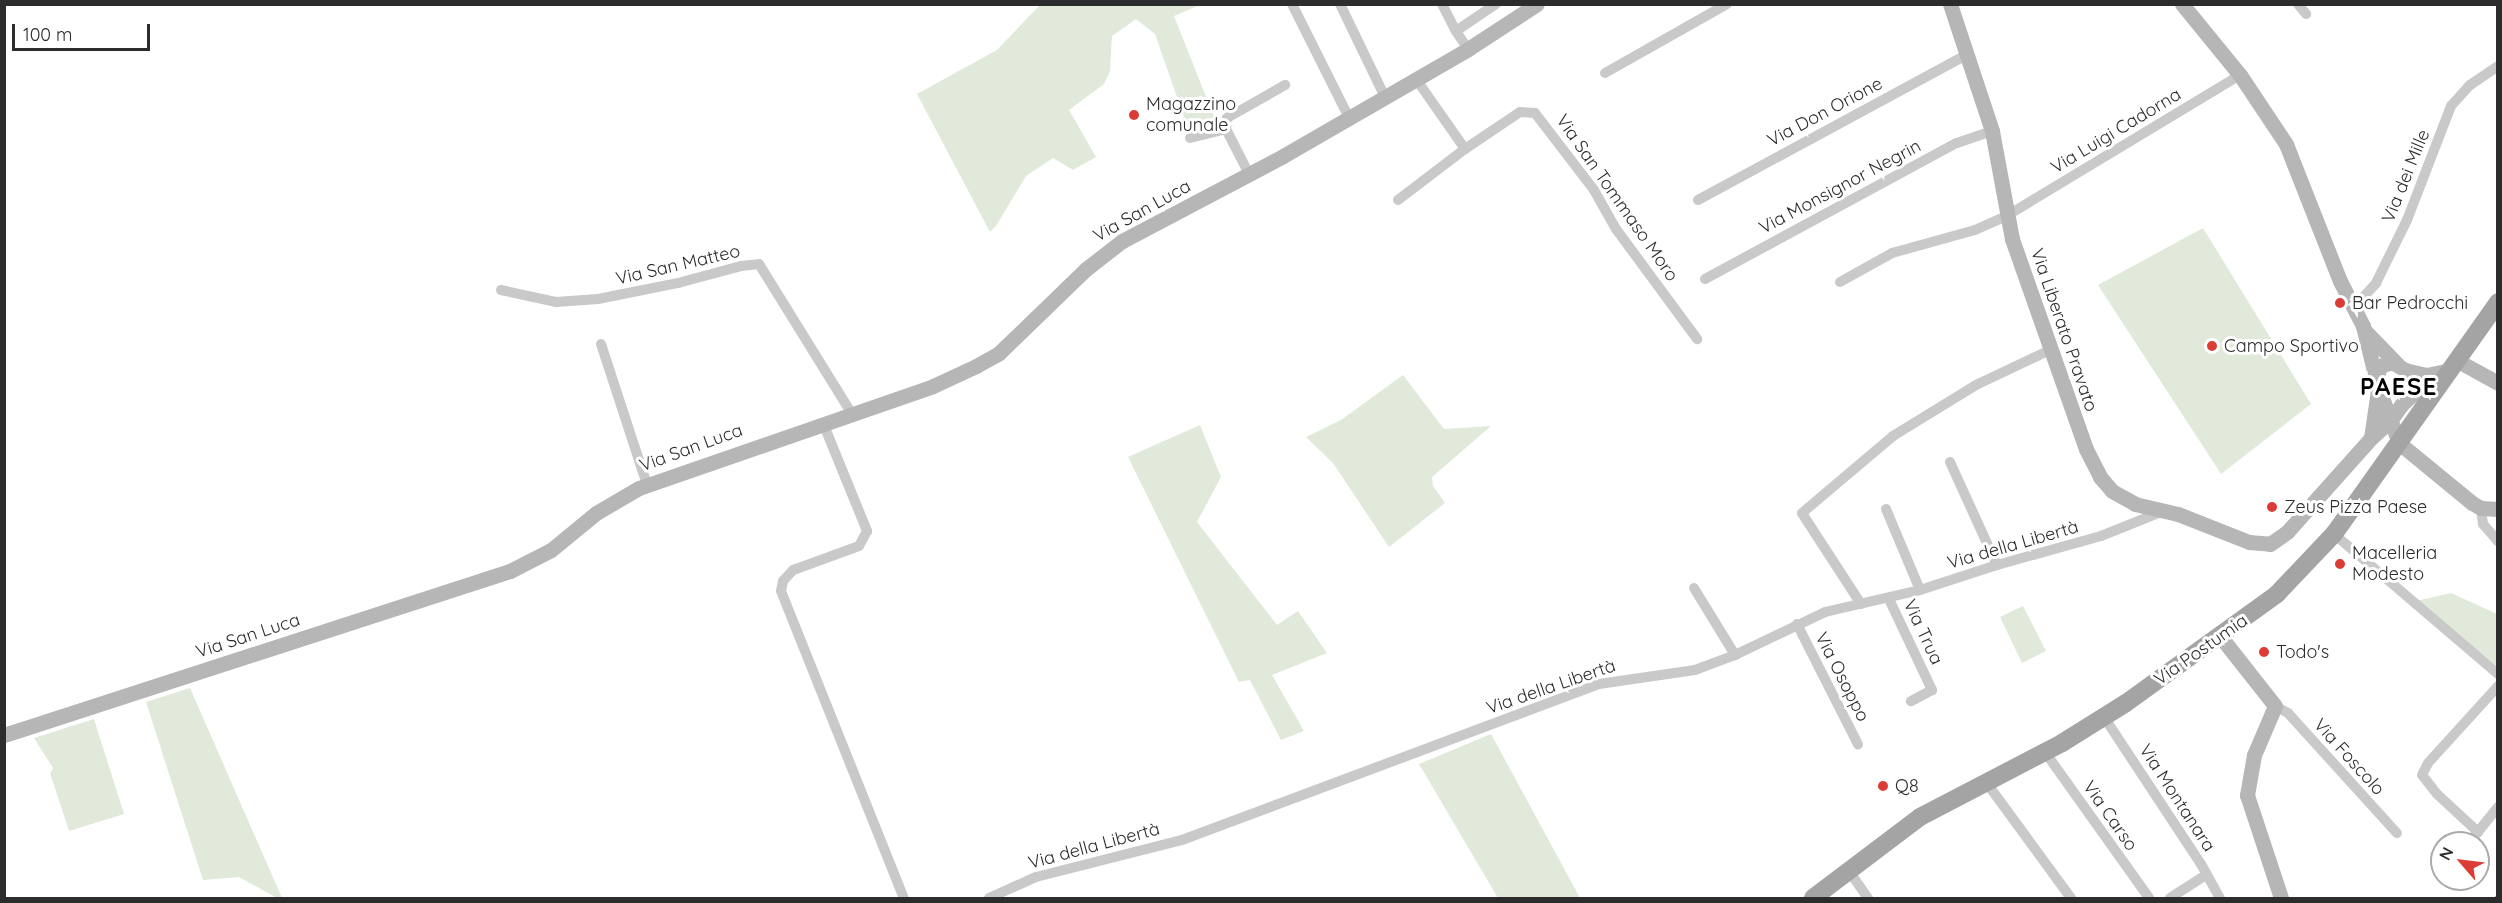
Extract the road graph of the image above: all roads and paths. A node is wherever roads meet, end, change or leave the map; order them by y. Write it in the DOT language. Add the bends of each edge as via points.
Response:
graph roads {
  1 [pos="1292,4"];
  2 [pos="1340,4"];
  3 [pos="1442,4"];
  4 [pos="1496,4"];
  5 [pos="1537,4"];
  6 [pos="1727,4"];
  7 [pos="1950,4"];
  8 [pos="2182,4"];
  9 [pos="2298,4"];
  10 [pos="2306,14"];
  11 [pos="1456,31"];
  12 [pos="1468,49"];
  13 [pos="1968,54"];
  14 [pos="2498,66"];
  15 [pos="1605,73"];
  16 [pos="2240,75"];
  17 [pos="1416,80"];
  18 [pos="1285,85"];
  19 [pos="1385,97"];
  20 [pos="1349,118"];
  21 [pos="1226,129"];
  22 [pos="1992,131"];
  23 [pos="1190,138"];
  24 [pos="1465,148"];
  25 [pos="1249,174"];
  26 [pos="1398,200"];
  27 [pos="1698,200"];
  28 [pos="2008,214"];
  29 [pos="1706,279"];
  30 [pos="1840,282"];
  31 [pos="501,290"];
  32 [pos="2498,302"];
  33 [pos="2354,307"];
  34 [pos="2365,332"];
  35 [pos="1697,339"];
  36 [pos="601,344"];
  37 [pos="2050,350"];
  38 [pos="2454,366"];
  39 [pos="2406,372"];
  40 [pos="2377,383"];
  41 [pos="2498,383"];
  42 [pos="2393,412"];
  43 [pos="852,414"];
  44 [pos="2420,414"];
  45 [pos="824,423"];
  46 [pos="2371,438"];
  47 [pos="2399,443"];
  48 [pos="1950,462"];
  49 [pos="647,485"];
  50 [pos="2481,508"];
  51 [pos="1886,509"];
  52 [pos="2498,509"];
  53 [pos="2161,512"];
  54 [pos="2334,534"];
  55 [pos="2498,542"];
  56 [pos="1996,565"];
  57 [pos="1694,588"];
  58 [pos="1920,590"];
  59 [pos="1889,598"];
  60 [pos="1862,604"];
  61 [pos="1797,624"];
  62 [pos="2220,636"];
  63 [pos="1735,655"];
  64 [pos="2498,674"];
  65 [pos="2498,686"];
  66 [pos="1911,701"];
  67 [pos="2275,706"];
  68 [pos="2104,717"];
  69 [pos="4,735"];
  70 [pos="1858,744"];
  71 [pos="2045,752"];
  72 [pos="1986,782"];
  73 [pos="2498,807"];
  74 [pos="2477,831"];
  75 [pos="2479,831"];
  76 [pos="2397,833"];
  77 [pos="1849,871"];
  78 [pos="2206,875"];
  79 [pos="904,898"];
  80 [pos="989,898"];
  81 [pos="1813,898"];
  82 [pos="1868,898"];
  83 [pos="2071,898"];
  84 [pos="2149,898"];
  85 [pos="2170,898"];
  86 [pos="2220,898"];
  87 [pos="2281,898"];
  1 -- 20 [label="street"];
  2 -- 19 [label="street"];
  3 -- 11 [label="street"];
  4 -- 11 [label="street"];
  5 -- 12 [label="street, Via San Luca"];
  6 -- 15 [label="street"];
  7 -- 13 [label="street, Via Liberato Pravato"];
  8 -- 16 [label="street"];
  9 -- 10 [label="street"];
  11 -- 12 [label="street"];
  12 -- 17 [label="street, Via San Luca"];
  13 -- 22 [label="street, Via Liberato Pravato"];
  13 -- 27 [label="street, Via Don Orione"];
  14 -- 33 [label="street, Via dei Mille" via="2470,85 2451,106 2407,220 2376,283"];
  16 -- 28 [label="street, Via Luigi Cadorna"];
  16 -- 33 [label="street" via="2286,144"];
  17 -- 19 [label="street, Via San Luca"];
  17 -- 24 [label="street"];
  18 -- 21 [label="street" via="1227,118"];
  19 -- 20 [label="street, Via San Luca"];
  20 -- 25 [label="street, Via San Luca"];
  21 -- 23 [label="street"];
  21 -- 25 [label="street"];
  22 -- 28 [label="street, Via Liberato Pravato"];
  22 -- 29 [label="street, Via Monsignor Negrin" via="1957,142"];
  24 -- 26 [label="street, Via San Tommaso Moro"];
  24 -- 35 [label="street, Via San Tommaso Moro" via="1520,112 1535,113 1594,190 1616,229"];
  25 -- 43 [label="street, Via San Luca" via="1169,214 1103,254 999,353 933,386"];
  28 -- 30 [label="street, Via Luigi Cadorna" via="1976,230 1892,253"];
  28 -- 37 [label="street, Via Liberato Pravato" via="2012,239"];
  31 -- 43 [label="street, Via San Matteo" via="556,302 598,300 759,264"];
  32 -- 38 [label="main road, Via Postumia"];
  33 -- 34 [label="street"];
  34 -- 39 [label="street"];
  34 -- 40 [label="street"];
  36 -- 49 [label="street"];
  37 -- 53 [label="street, Via Liberato Pravato" via="2100,477 2112,491"];
  37 -- 60 [label="street" via="1976,384 1893,436 1802,513"];
  38 -- 39 [label="street" via="2426,375"];
  38 -- 41 [label="street"];
  38 -- 44 [label="main road, Via Postumia"];
  39 -- 40 [label="street" via="2383,363"];
  39 -- 42 [label="street" via="2414,393"];
  39 -- 44 [label="street"];
  40 -- 42 [label="street"];
  40 -- 46 [label="street"];
  42 -- 44 [label="street"];
  42 -- 46 [label="street"];
  42 -- 47 [label="street"];
  43 -- 45 [label="street, Via San Luca"];
  44 -- 47 [label="main road, Via Postumia"];
  45 -- 49 [label="street, Via San Luca"];
  45 -- 79 [label="street" via="867,531 859,546 793,570 783,581 781,591"];
  46 -- 53 [label="street, Via Liberato Pravato" via="2278,540 2270,544 2256,544 2178,514"];
  47 -- 50 [label="street"];
  47 -- 54 [label="main road, Via Postumia"];
  48 -- 56 [label="street"];
  49 -- 69 [label="street, Via San Luca" via="596,513 551,550 510,571"];
  50 -- 52 [label="street"];
  50 -- 55 [label="street" via="2482,524"];
  51 -- 58 [label="street"];
  53 -- 56 [label="street, Via della Libertà" via="2101,536"];
  54 -- 62 [label="main road, Via Postumia" via="2277,594"];
  54 -- 64 [label="street"];
  56 -- 58 [label="street, Via della Libertà"];
  57 -- 63 [label="street"];
  58 -- 59 [label="street, Via della Libertà"];
  59 -- 60 [label="street, Via della Libertà"];
  59 -- 66 [label="street, Via Trua" via="1932,690"];
  60 -- 61 [label="street, Via della Libertà" via="1825,612"];
  61 -- 63 [label="street, Via della Libertà"];
  61 -- 70 [label="street, Via Osoppo"];
  62 -- 67 [label="street"];
  62 -- 68 [label="main road, Via Postumia"];
  63 -- 80 [label="street, Via della Libertà" via="1695,670 1599,684 1182,840 1036,877"];
  65 -- 74 [label="street" via="2428,763 2422,775"];
  67 -- 76 [label="street, Via Foscolo" via="2288,713"];
  67 -- 87 [label="street" via="2254,755 2247,795"];
  68 -- 71 [label="main road, Via Postumia"];
  68 -- 78 [label="street, Via Montanara"];
  71 -- 72 [label="main road, Via Postumia"];
  71 -- 84 [label="street, Via Carso"];
  72 -- 77 [label="main road, Via Postumia" via="1920,817"];
  72 -- 83 [label="street"];
  73 -- 75 [label="street"];
  77 -- 81 [label="main road, Via Postumia"];
  77 -- 82 [label="street"];
  78 -- 85 [label="street"];
  78 -- 86 [label="street, Via Montanara"];
}
